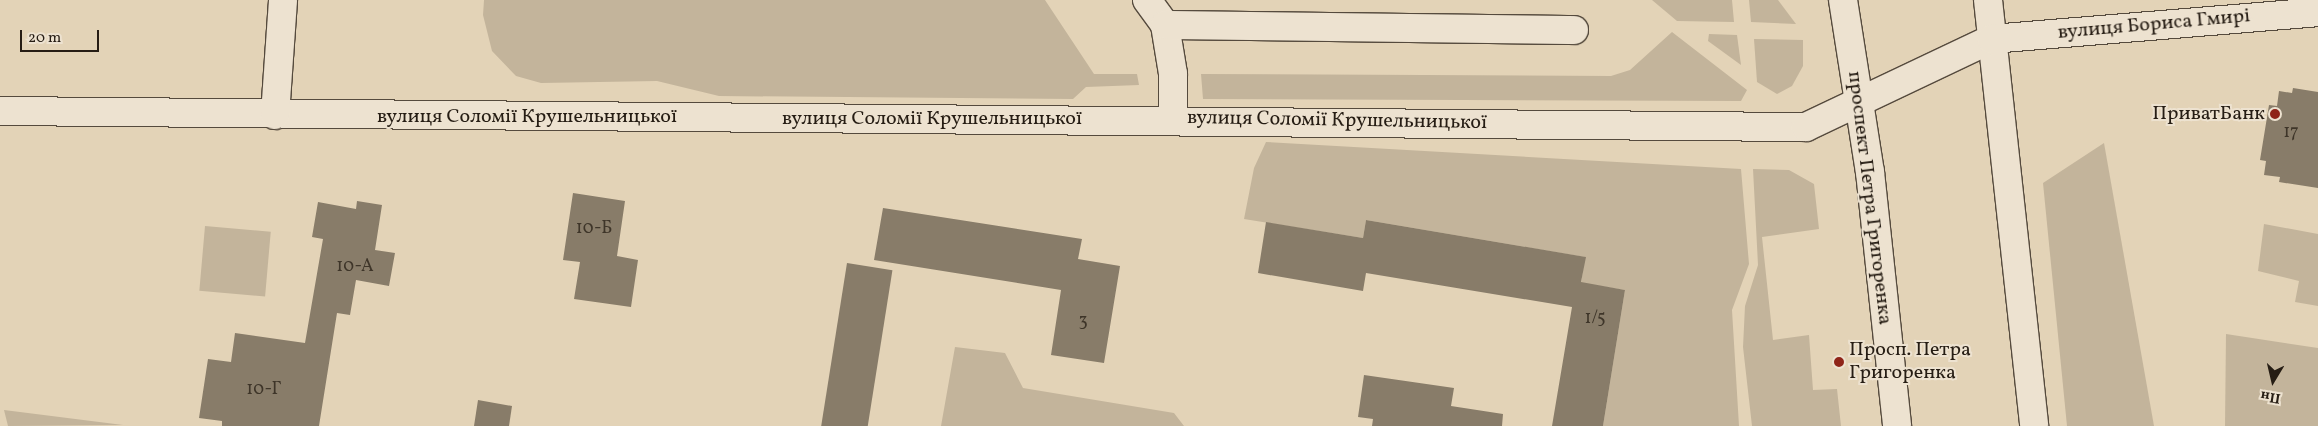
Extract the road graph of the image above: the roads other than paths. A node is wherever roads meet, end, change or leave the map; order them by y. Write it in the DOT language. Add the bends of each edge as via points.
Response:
graph roads {
  1 [pos="283,0"];
  2 [pos="1147,0"];
  3 [pos="1844,0"];
  4 [pos="1988,0"];
  5 [pos="2318,12"];
  6 [pos="1165,25"];
  7 [pos="1574,30"];
  8 [pos="1991,39"];
  9 [pos="1858,102"];
  10 [pos="0,111"];
  11 [pos="275,115"];
  12 [pos="1173,120"];
  13 [pos="1896,426"];
  14 [pos="2034,426"];
  1 -- 11 [label="street"];
  2 -- 6 [label="street"];
  3 -- 9 [label="street, проспект Петра Григоренка"];
  4 -- 8 [label="street"];
  5 -- 8 [label="street, вулиця Бориса Гмирі"];
  6 -- 7 [label="street"];
  6 -- 12 [label="street" via="1173,74"];
  8 -- 9 [label="street, вулиця Соломії Крушельницької"];
  8 -- 14 [label="street"];
  9 -- 12 [label="street, вулиця Соломії Крушельницької" via="1806,127"];
  9 -- 13 [label="street, проспект Петра Григоренка" via="1870,172"];
  10 -- 11 [label="street, вулиця Соломії Крушельницької"];
  11 -- 12 [label="street, вулиця Соломії Крушельницької"];
}
